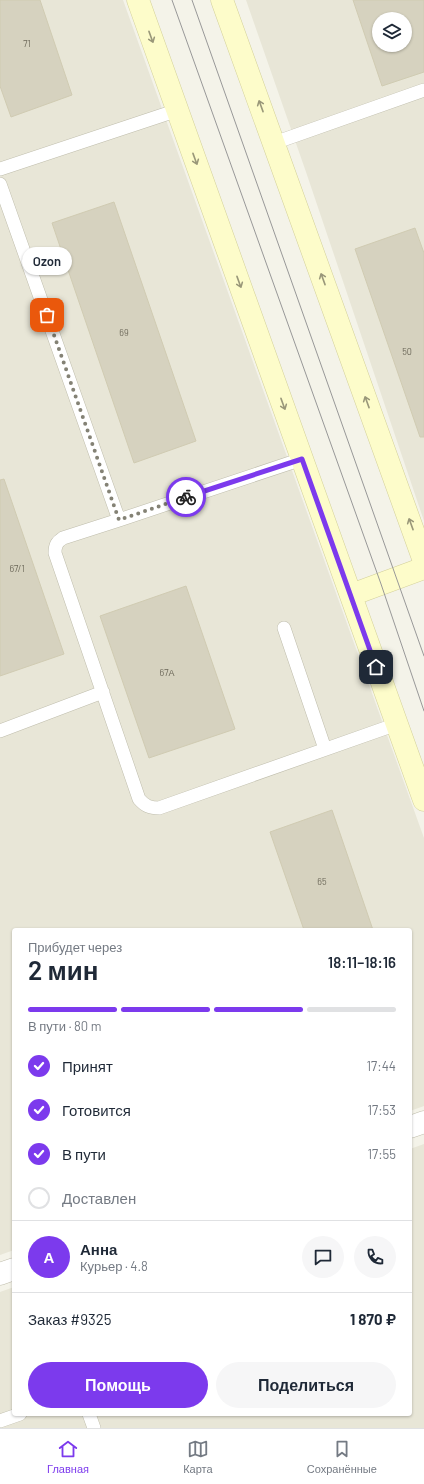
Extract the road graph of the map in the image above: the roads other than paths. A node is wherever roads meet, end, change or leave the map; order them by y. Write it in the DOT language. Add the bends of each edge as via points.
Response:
graph roads {
  1 [pos="138,0"];
  2 [pos="222,0"];
  3 [pos="424,90"];
  4 [pos="178,110"];
  5 [pos="274,143"];
  6 [pos="0,169"];
  7 [pos="0,184"];
  8 [pos="302,459"];
  9 [pos="119,520"];
  10 [pos="424,561"];
  11 [pos="424,568"];
  12 [pos="351,595"];
  13 [pos="284,628"];
  14 [pos="103,692"];
  15 [pos="397,724"];
  16 [pos="0,731"];
  17 [pos="325,749"];
  18 [pos="424,800"];
  19 [pos="424,1122"];
  20 [pos="412,1126"];
  21 [pos="12,1270"];
  22 [pos="0,1274"];
  23 [pos="14,1416"];
  24 [pos="90,1416"];
  25 [pos="0,1421"];
  26 [pos="94,1428"];
  1 -- 4 [label="main road, one-way"];
  5 -- 2 [label="main road, one-way"];
  3 -- 5 [label="lane"];
  4 -- 6 [label="lane"];
  4 -- 8 [label="main road, one-way"];
  10 -- 5 [label="main road, one-way"];
  7 -- 9 [label="lane"];
  8 -- 9 [label="lane"];
  8 -- 12 [label="main road"];
  9 -- 14 [label="lane" via="63,538 55,547"];
  11 -- 12 [label="main road"];
  12 -- 15 [label="main road"];
  13 -- 17 [label="lane"];
  14 -- 16 [label="lane"];
  14 -- 17 [label="lane" via="139,799 148,807 159,808"];
  15 -- 17 [label="lane"];
  15 -- 18 [label="main road"];
  19 -- 20 [label="street"];
  21 -- 22 [label="street"];
  23 -- 25 [label="lane"];
  24 -- 26 [label="lane"];
}
